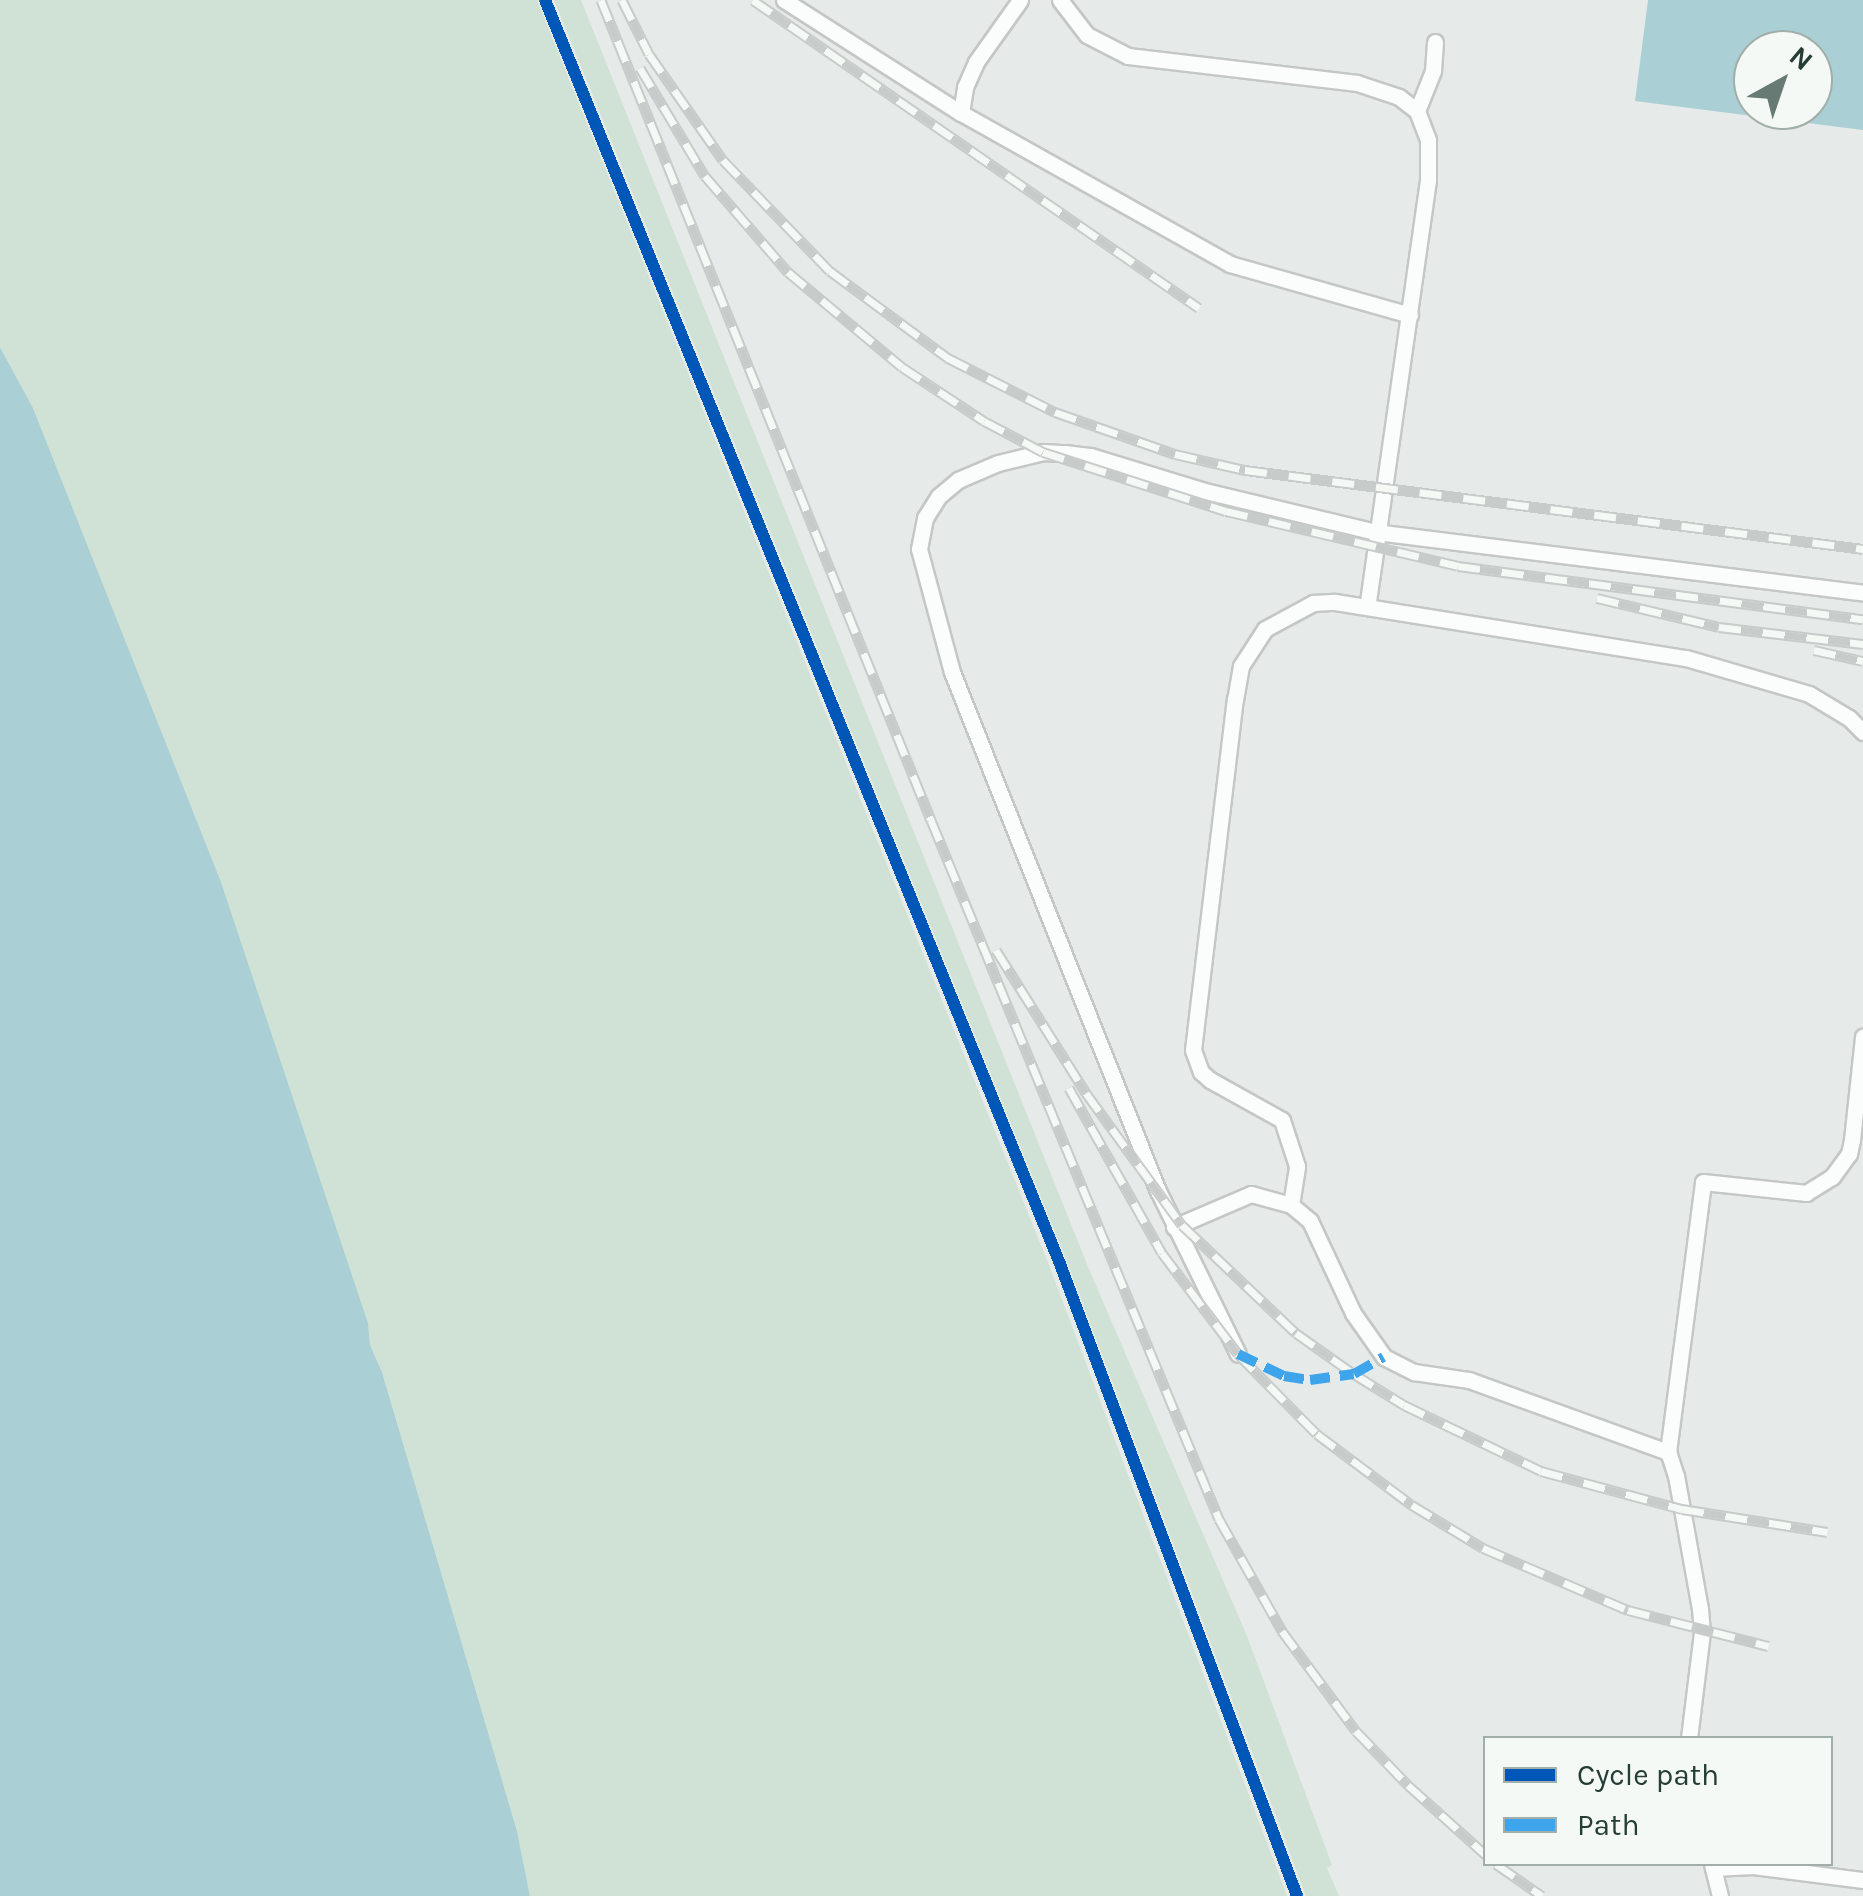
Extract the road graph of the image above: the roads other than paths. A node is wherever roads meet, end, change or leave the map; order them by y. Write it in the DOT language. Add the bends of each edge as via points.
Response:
graph roads {
  1 [pos="784,0"];
  2 [pos="1020,0"];
  3 [pos="1060,0"];
  4 [pos="1435,42"];
  5 [pos="1417,112"];
  6 [pos="962,113"];
  7 [pos="1410,315"];
  8 [pos="1376,532"];
  9 [pos="1863,593"];
  10 [pos="1367,607"];
  11 [pos="1863,732"];
  12 [pos="1863,1037"];
  13 [pos="1860,1101"];
  14 [pos="1292,1205"];
  15 [pos="1174,1228"];
  16 [pos="1238,1354"];
  17 [pos="1668,1452"];
  18 [pos="1689,1736"];
  19 [pos="1713,1866"];
  20 [pos="1863,1880"];
  21 [pos="1720,1896"];
  1 -- 6 [label="lane"];
  2 -- 6 [label="lane" via="976,62"];
  3 -- 5 [label="lane" via="1088,35 1128,56 1357,84 1399,97"];
  4 -- 5 [label="lane" via="1433,72"];
  5 -- 7 [label="lane" via="1428,140 1428,180"];
  6 -- 7 [label="lane" via="1230,264"];
  7 -- 8 [label="lane"];
  8 -- 9 [label="lane"];
  8 -- 10 [label="lane"];
  8 -- 15 [label="lane" via="1205,492 1091,456 1044,452 958,480 924,518 919,549 952,672"];
  10 -- 11 [label="lane" via="1686,658 1809,694"];
  10 -- 14 [label="lane" via="1313,603 1265,628 1241,666 1234,700 1193,1050 1210,1080 1282,1120 1297,1166"];
  12 -- 13 [label="lane"];
  13 -- 17 [label="lane" via="1848,1154 1832,1177 1806,1193 1703,1182"];
  14 -- 15 [label="lane" via="1251,1194"];
  14 -- 17 [label="lane" via="1310,1222 1353,1314 1384,1357 1414,1372 1469,1380"];
  15 -- 16 [label="lane"];
  17 -- 18 [label="lane" via="1702,1632"];
  19 -- 20 [label="lane"];
  19 -- 21 [label="lane"];
}
